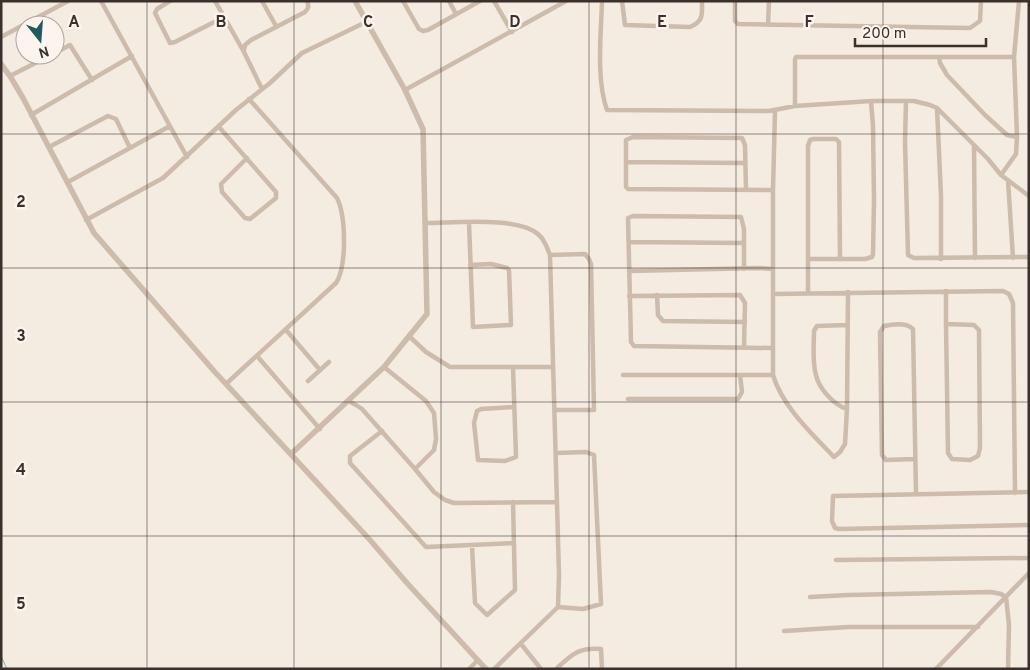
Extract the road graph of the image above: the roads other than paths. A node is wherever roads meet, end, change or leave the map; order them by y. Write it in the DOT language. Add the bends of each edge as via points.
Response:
graph roads {
  1 [pos="68,1"];
  2 [pos="102,1"];
  3 [pos="170,1"];
  4 [pos="215,1"];
  5 [pos="262,1"];
  6 [pos="307,1"];
  7 [pos="355,1"];
  8 [pos="403,1"];
  9 [pos="449,1"];
  10 [pos="480,1"];
  11 [pos="494,1"];
  12 [pos="566,1"];
  13 [pos="602,1"];
  14 [pos="622,1"];
  15 [pos="702,1"];
  16 [pos="735,1"];
  17 [pos="769,1"];
  18 [pos="981,1"];
  19 [pos="1019,1"];
  20 [pos="456,14"];
  21 [pos="224,17"];
  22 [pos="366,22"];
  23 [pos="768,25"];
  24 [pos="276,26"];
  25 [pos="512,32"];
  26 [pos="1,38"];
  27 [pos="65,48"];
  28 [pos="244,52"];
  29 [pos="132,56"];
  30 [pos="939,57"];
  31 [pos="1014,57"];
  32 [pos="1,64"];
  33 [pos="31,65"];
  34 [pos="10,76"];
  35 [pos="92,80"];
  36 [pos="262,88"];
  37 [pos="405,90"];
  38 [pos="249,99"];
  39 [pos="871,101"];
  40 [pos="906,101"];
  41 [pos="795,106"];
  42 [pos="937,108"];
  43 [pos="775,111"];
  44 [pos="31,114"];
  45 [pos="170,126"];
  46 [pos="219,127"];
  47 [pos="1017,137"];
  48 [pos="974,145"];
  49 [pos="49,148"];
  50 [pos="130,148"];
  51 [pos="187,157"];
  52 [pos="246,158"];
  53 [pos="626,162"];
  54 [pos="745,163"];
  55 [pos="1001,174"];
  56 [pos="1008,180"];
  57 [pos="68,182"];
  58 [pos="746,190"];
  59 [pos="773,190"];
  60 [pos="1029,196"];
  61 [pos="86,220"];
  62 [pos="426,223"];
  63 [pos="469,223"];
  64 [pos="629,242"];
  65 [pos="744,243"];
  66 [pos="550,255"];
  67 [pos="1029,257"];
  68 [pos="840,258"];
  69 [pos="975,258"];
  70 [pos="1013,258"];
  71 [pos="808,259"];
  72 [pos="941,259"];
  73 [pos="470,266"];
  74 [pos="744,269"];
  75 [pos="773,270"];
  76 [pos="629,271"];
  77 [pos="946,290"];
  78 [pos="848,292"];
  79 [pos="808,293"];
  80 [pos="773,294"];
  81 [pos="657,295"];
  82 [pos="629,296"];
  83 [pos="745,322"];
  84 [pos="946,324"];
  85 [pos="847,325"];
  86 [pos="286,330"];
  87 [pos="410,337"];
  88 [pos="744,348"];
  89 [pos="772,348"];
  90 [pos="257,356"];
  91 [pos="329,362"];
  92 [pos="553,366"];
  93 [pos="384,367"];
  94 [pos="513,367"];
  95 [pos="320,370"];
  96 [pos="623,375"];
  97 [pos="740,375"];
  98 [pos="773,375"];
  99 [pos="308,381"];
  100 [pos="226,383"];
  101 [pos="628,400"];
  102 [pos="348,401"];
  103 [pos="514,407"];
  104 [pos="847,409"];
  105 [pos="555,410"];
  106 [pos="320,429"];
  107 [pos="382,431"];
  108 [pos="556,453"];
  109 [pos="291,454"];
  110 [pos="914,459"];
  111 [pos="415,468"];
  112 [pos="1029,492"];
  113 [pos="1015,493"];
  114 [pos="916,494"];
  115 [pos="513,502"];
  116 [pos="558,502"];
  117 [pos="1029,525"];
  118 [pos="514,543"];
  119 [pos="472,546"];
  120 [pos="1029,558"];
  121 [pos="836,560"];
  122 [pos="1029,573"];
  123 [pos="810,597"];
  124 [pos="1006,598"];
  125 [pos="558,607"];
  126 [pos="978,627"];
  127 [pos="784,631"];
  128 [pos="521,644"];
  129 [pos="478,660"];
  130 [pos="469,669"];
  131 [pos="486,669"];
  132 [pos="494,669"];
  133 [pos="541,669"];
  134 [pos="556,669"];
  135 [pos="602,669"];
  136 [pos="936,669"];
  137 [pos="1008,669"];
  1 -- 26 [label="street"];
  2 -- 29 [label="street"];
  3 -- 21 [label="street" via="155,13 170,43"];
  4 -- 21 [label="street"];
  5 -- 24 [label="street"];
  6 -- 24 [label="street" via="309,5 305,12"];
  7 -- 22 [label="street"];
  8 -- 20 [label="street" via="423,32"];
  9 -- 20 [label="street"];
  10 -- 20 [label="street"];
  11 -- 25 [label="street"];
  12 -- 25 [label="street"];
  13 -- 43 [label="street" via="602,89 607,110"];
  14 -- 15 [label="street" via="625,25 690,27 702,18"];
  16 -- 23 [label="street" via="735,21 738,24"];
  17 -- 23 [label="street"];
  18 -- 23 [label="street" via="980,21 970,28"];
  19 -- 31 [label="street"];
  21 -- 28 [label="street"];
  22 -- 36 [label="street" via="302,53"];
  22 -- 37 [label="street"];
  24 -- 28 [label="street" via="247,42"];
  25 -- 37 [label="street"];
  27 -- 35 [label="street" via="70,45"];
  28 -- 36 [label="street"];
  29 -- 35 [label="street"];
  29 -- 45 [label="street"];
  30 -- 31 [label="street"];
  30 -- 41 [label="street" via="796,57"];
  30 -- 47 [label="street" via="947,75 985,115 1007,135"];
  31 -- 47 [label="street"];
  32 -- 34 [label="street"];
  33 -- 34 [label="street"];
  34 -- 44 [label="street"];
  35 -- 44 [label="street"];
  36 -- 38 [label="street"];
  37 -- 62 [label="street" via="423,129"];
  38 -- 46 [label="street"];
  38 -- 86 [label="street" via="340,203 343,255 339,278"];
  39 -- 40 [label="street"];
  39 -- 41 [label="street"];
  39 -- 68 [label="street" via="873,254 865,259"];
  40 -- 42 [label="street"];
  40 -- 72 [label="street" via="904,142 908,255"];
  41 -- 43 [label="street"];
  42 -- 48 [label="street"];
  42 -- 72 [label="street"];
  43 -- 59 [label="street"];
  44 -- 49 [label="street"];
  45 -- 50 [label="street"];
  45 -- 51 [label="street"];
  46 -- 51 [label="street"];
  46 -- 52 [label="street"];
  47 -- 55 [label="street" via="1016,154"];
  48 -- 55 [label="street"];
  48 -- 69 [label="street"];
  49 -- 50 [label="street" via="108,116 116,119"];
  49 -- 57 [label="street"];
  50 -- 57 [label="street"];
  51 -- 61 [label="street" via="163,178"];
  52 -- 52 [label="street" via="276,192 276,198 250,219 245,218 222,192 221,184"];
  53 -- 54 [label="street"];
  53 -- 54 [label="street" via="626,140 633,137 740,138 744,141"];
  53 -- 58 [label="street" via="628,189"];
  54 -- 58 [label="street"];
  55 -- 56 [label="street"];
  56 -- 60 [label="street"];
  56 -- 70 [label="street"];
  57 -- 61 [label="street"];
  58 -- 59 [label="street"];
  59 -- 75 [label="street"];
  61 -- 100 [label="street" via="123,267"];
  62 -- 63 [label="street"];
  62 -- 87 [label="street" via="427,314"];
  63 -- 66 [label="street" via="508,223 538,233"];
  63 -- 73 [label="street"];
  64 -- 65 [label="street"];
  64 -- 65 [label="street" via="628,220 631,217 740,216"];
  64 -- 76 [label="street"];
  65 -- 74 [label="street"];
  66 -- 92 [label="street"];
  66 -- 105 [label="street" via="585,254 591,264 594,410"];
  67 -- 70 [label="street"];
  68 -- 71 [label="street"];
  68 -- 71 [label="street" via="840,146 836,139 816,138 810,140 808,146"];
  69 -- 70 [label="street"];
  69 -- 72 [label="street"];
  71 -- 79 [label="street"];
  73 -- 73 [label="street" via="473,327 510,326 509,270 491,264"];
  74 -- 75 [label="street"];
  74 -- 76 [label="street"];
  75 -- 80 [label="street"];
  76 -- 82 [label="street"];
  77 -- 78 [label="street"];
  77 -- 84 [label="street"];
  77 -- 113 [label="street" via="1003,291 1013,300"];
  78 -- 79 [label="street"];
  78 -- 85 [label="street"];
  79 -- 80 [label="street"];
  80 -- 89 [label="street"];
  81 -- 82 [label="street"];
  81 -- 83 [label="street" via="658,314 663,321"];
  81 -- 83 [label="street" via="737,294 745,300"];
  82 -- 88 [label="street" via="630,342 634,346"];
  83 -- 88 [label="street"];
  84 -- 84 [label="street" via="948,456 970,460 979,455 980,448 979,330 974,325"];
  85 -- 104 [label="street"];
  85 -- 104 [label="street" via="817,326 814,331 817,379 836,404"];
  86 -- 90 [label="street"];
  86 -- 95 [label="street"];
  87 -- 93 [label="street"];
  87 -- 94 [label="street" via="450,367"];
  88 -- 89 [label="street"];
  89 -- 98 [label="street"];
  90 -- 100 [label="street"];
  90 -- 106 [label="street"];
  91 -- 95 [label="street"];
  92 -- 94 [label="street"];
  92 -- 105 [label="street"];
  93 -- 102 [label="street"];
  93 -- 111 [label="street" via="426,401 434,413 434,450"];
  94 -- 103 [label="street"];
  95 -- 99 [label="street"];
  96 -- 97 [label="street"];
  97 -- 98 [label="street"];
  97 -- 101 [label="street" via="742,392 738,399"];
  98 -- 104 [label="street" via="784,400 834,457 845,444"];
  100 -- 109 [label="street"];
  102 -- 106 [label="street"];
  102 -- 107 [label="street" via="362,409"];
  103 -- 103 [label="street" via="516,458 478,460 474,422 477,411"];
  105 -- 108 [label="street"];
  106 -- 109 [label="street"];
  107 -- 111 [label="street"];
  107 -- 119 [label="street" via="350,456 350,463 426,547"];
  108 -- 116 [label="street"];
  108 -- 125 [label="street" via="586,452 594,455 601,604 583,609"];
  109 -- 129 [label="street"];
  110 -- 110 [label="street" via="912,329 901,324 884,326 880,332 882,455 890,461"];
  110 -- 114 [label="street"];
  111 -- 115 [label="street" via="434,492 445,500 454,503"];
  112 -- 113 [label="street"];
  113 -- 114 [label="street"];
  114 -- 117 [label="street" via="833,496 833,525 839,529"];
  115 -- 116 [label="street"];
  115 -- 118 [label="street"];
  116 -- 125 [label="street"];
  118 -- 119 [label="street"];
  118 -- 119 [label="street" via="515,590 487,615 475,603"];
  120 -- 121 [label="street"];
  122 -- 124 [label="street"];
  123 -- 124 [label="street" via="991,592"];
  124 -- 126 [label="street"];
  124 -- 137 [label="street"];
  125 -- 128 [label="street"];
  126 -- 127 [label="street" via="858,626"];
  126 -- 136 [label="street"];
  128 -- 132 [label="street"];
  128 -- 133 [label="street"];
  129 -- 130 [label="street"];
  129 -- 131 [label="street"];
  134 -- 135 [label="street" via="572,653 588,648 601,649"];
}
